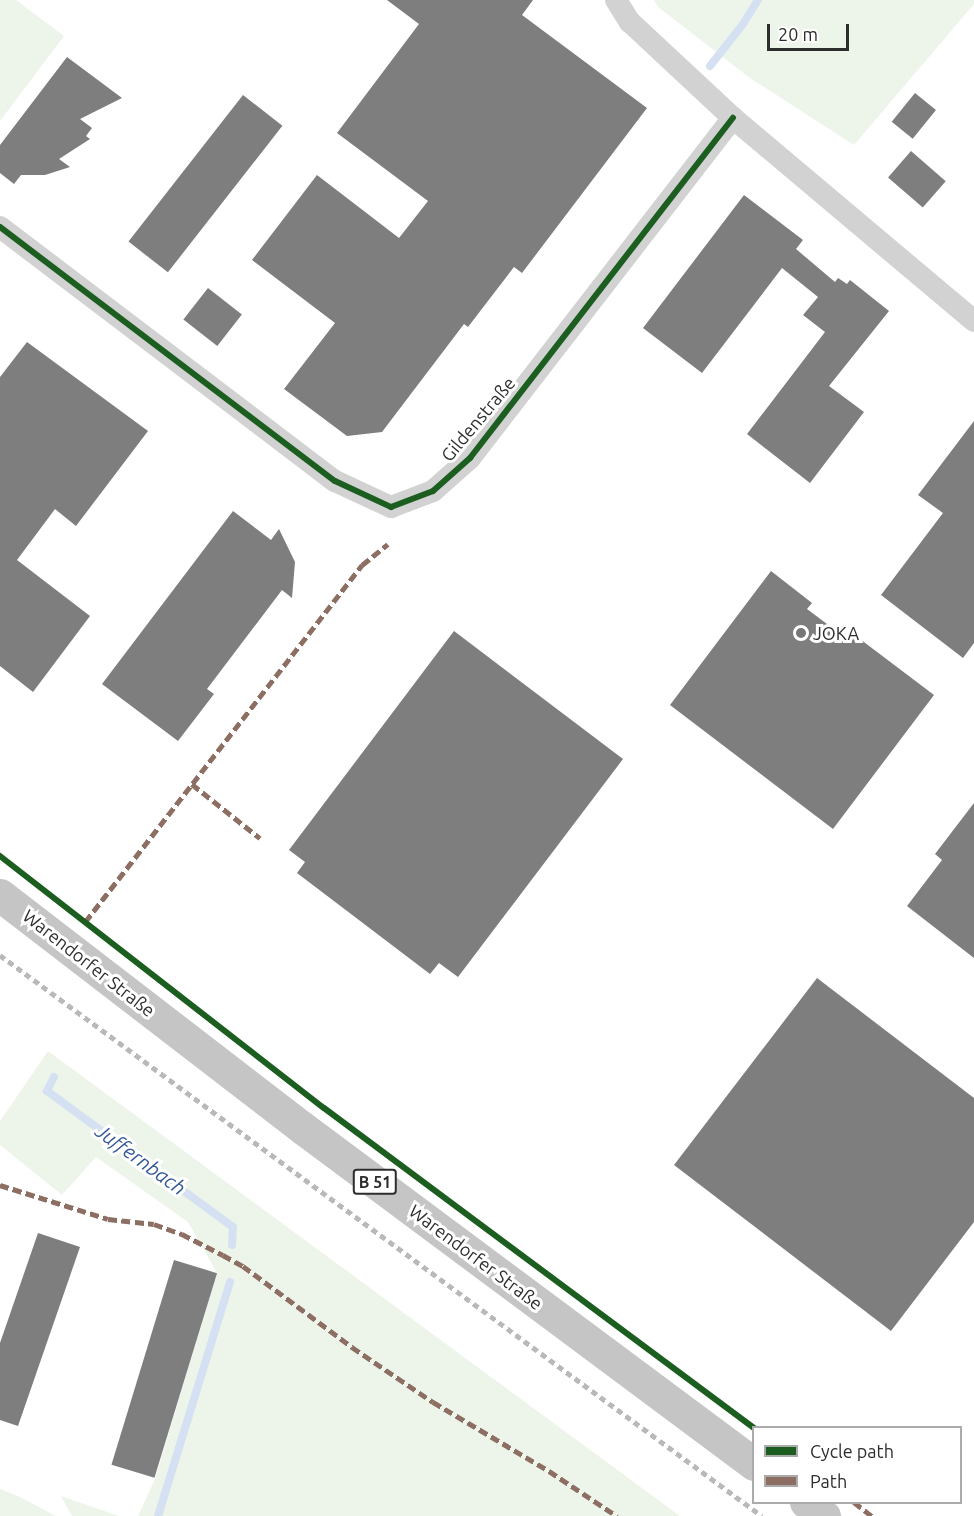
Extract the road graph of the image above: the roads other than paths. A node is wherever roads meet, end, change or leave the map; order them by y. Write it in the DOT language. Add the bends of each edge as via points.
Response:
graph roads {
  1 [pos="616,0"];
  2 [pos="733,118"];
  3 [pos="0,227"];
  4 [pos="974,321"];
  5 [pos="0,895"];
  6 [pos="752,1463"];
  7 [pos="807,1504"];
  8 [pos="824,1516"];
  1 -- 2 [label="street" via="630,22"];
  2 -- 3 [label="street, Gildenstraße" via="470,458 433,491 392,507 335,481"];
  2 -- 4 [label="street"];
  5 -- 6 [label="main road, Warendorfer Straße / B 51" via="304,1129"];
  7 -- 8 [label="main road"];
}
